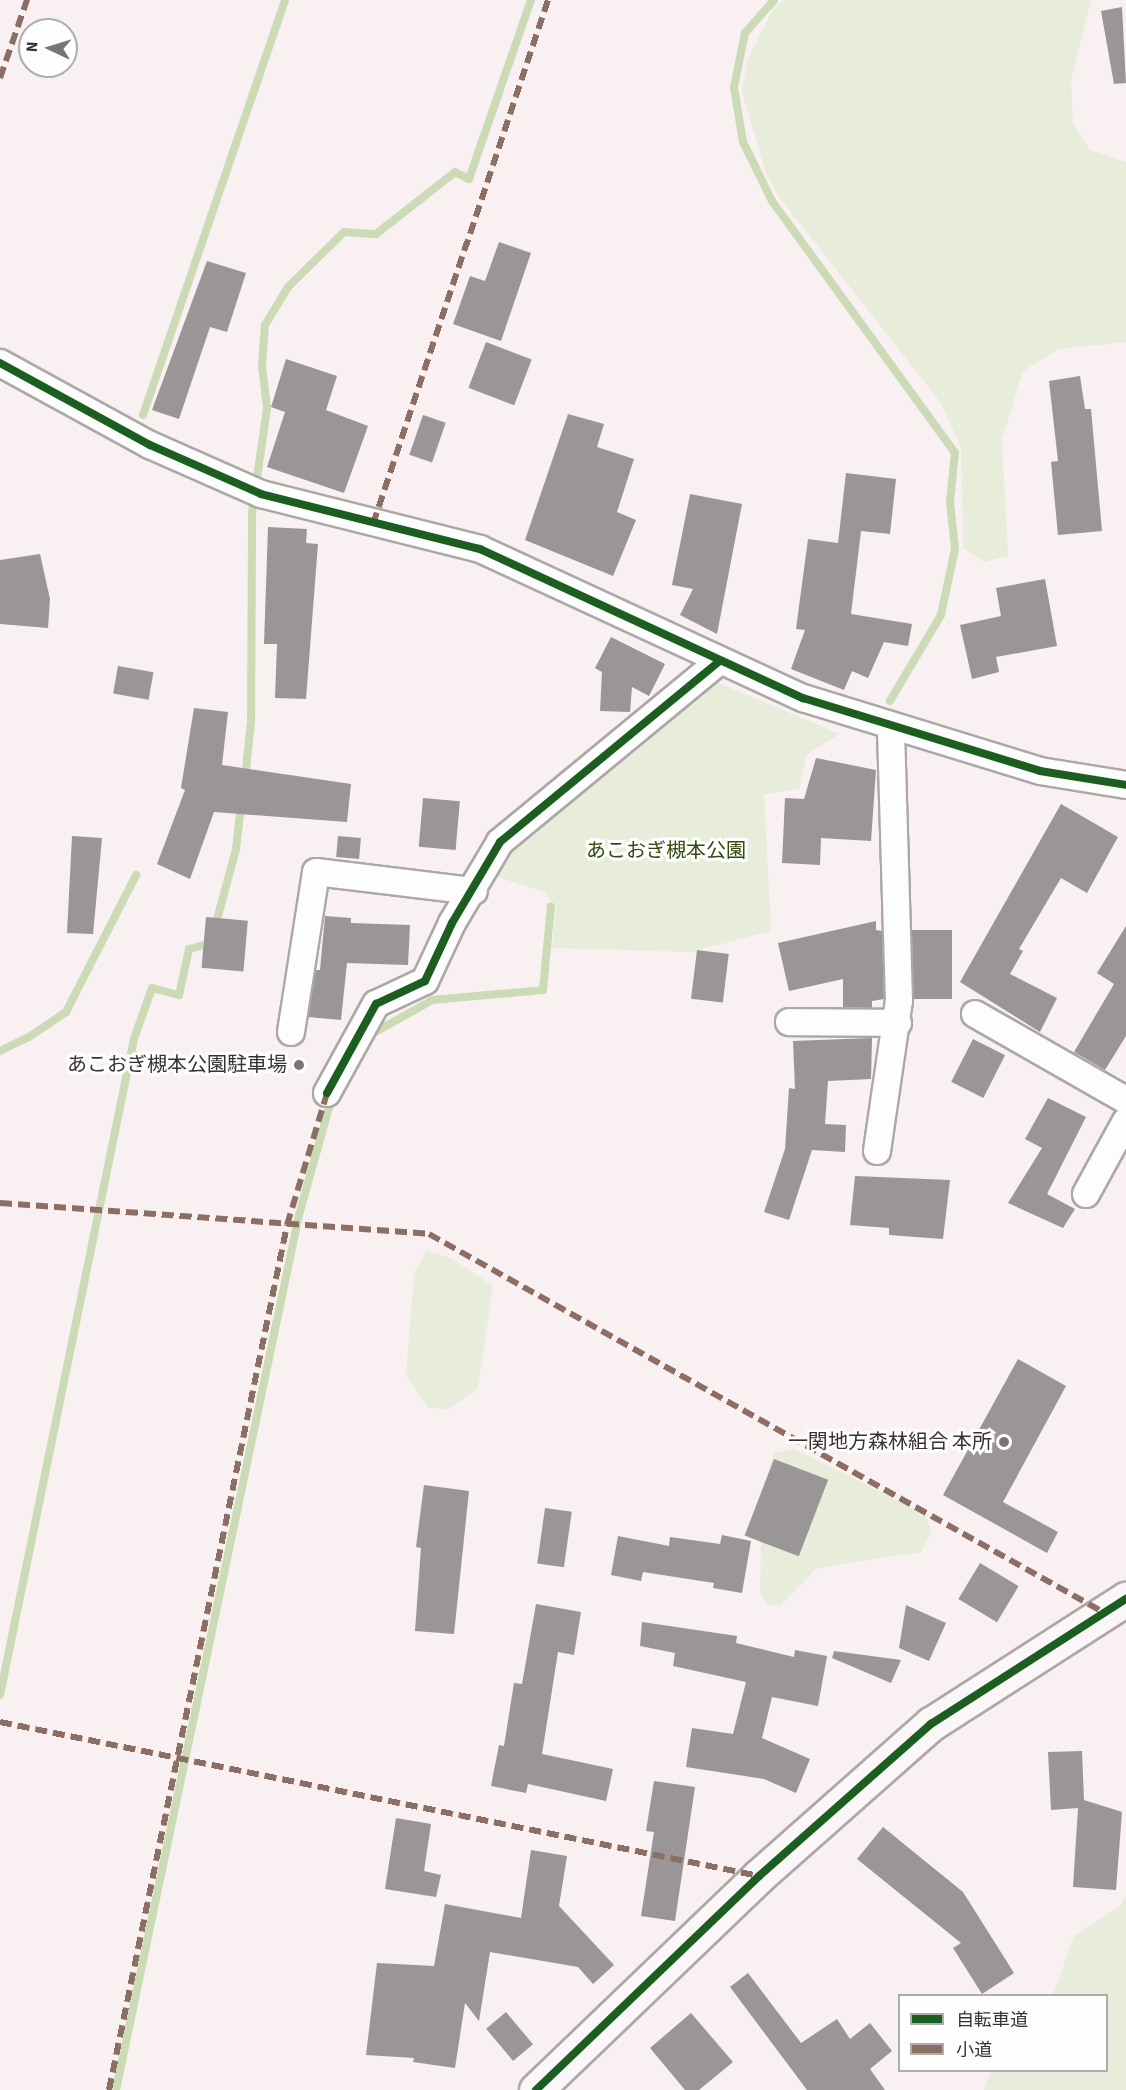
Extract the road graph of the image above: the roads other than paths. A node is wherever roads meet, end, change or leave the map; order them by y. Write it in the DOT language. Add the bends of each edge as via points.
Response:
graph roads {
  1 [pos="0,363"];
  2 [pos="718,662"];
  3 [pos="891,728"];
  4 [pos="1126,785"];
  5 [pos="474,891"];
  6 [pos="975,1014"];
  7 [pos="789,1022"];
  8 [pos="898,1023"];
  9 [pos="291,1032"];
  10 [pos="327,1094"];
  11 [pos="1126,1100"];
  12 [pos="1126,1121"];
  13 [pos="877,1151"];
  14 [pos="1086,1194"];
  15 [pos="1126,1599"];
  16 [pos="536,2090"];
  1 -- 2 [label="street" via="150,445 261,494 480,549"];
  2 -- 3 [label="street"];
  2 -- 5 [label="street" via="500,842"];
  3 -- 4 [label="street" via="1040,771"];
  3 -- 8 [label="street"];
  5 -- 9 [label="street" via="316,872"];
  5 -- 10 [label="street" via="452,923 425,981 376,1004"];
  6 -- 11 [label="street"];
  7 -- 8 [label="street"];
  8 -- 13 [label="street"];
  12 -- 14 [label="street"];
  15 -- 16 [label="street" via="931,1724 759,1876"];
}
